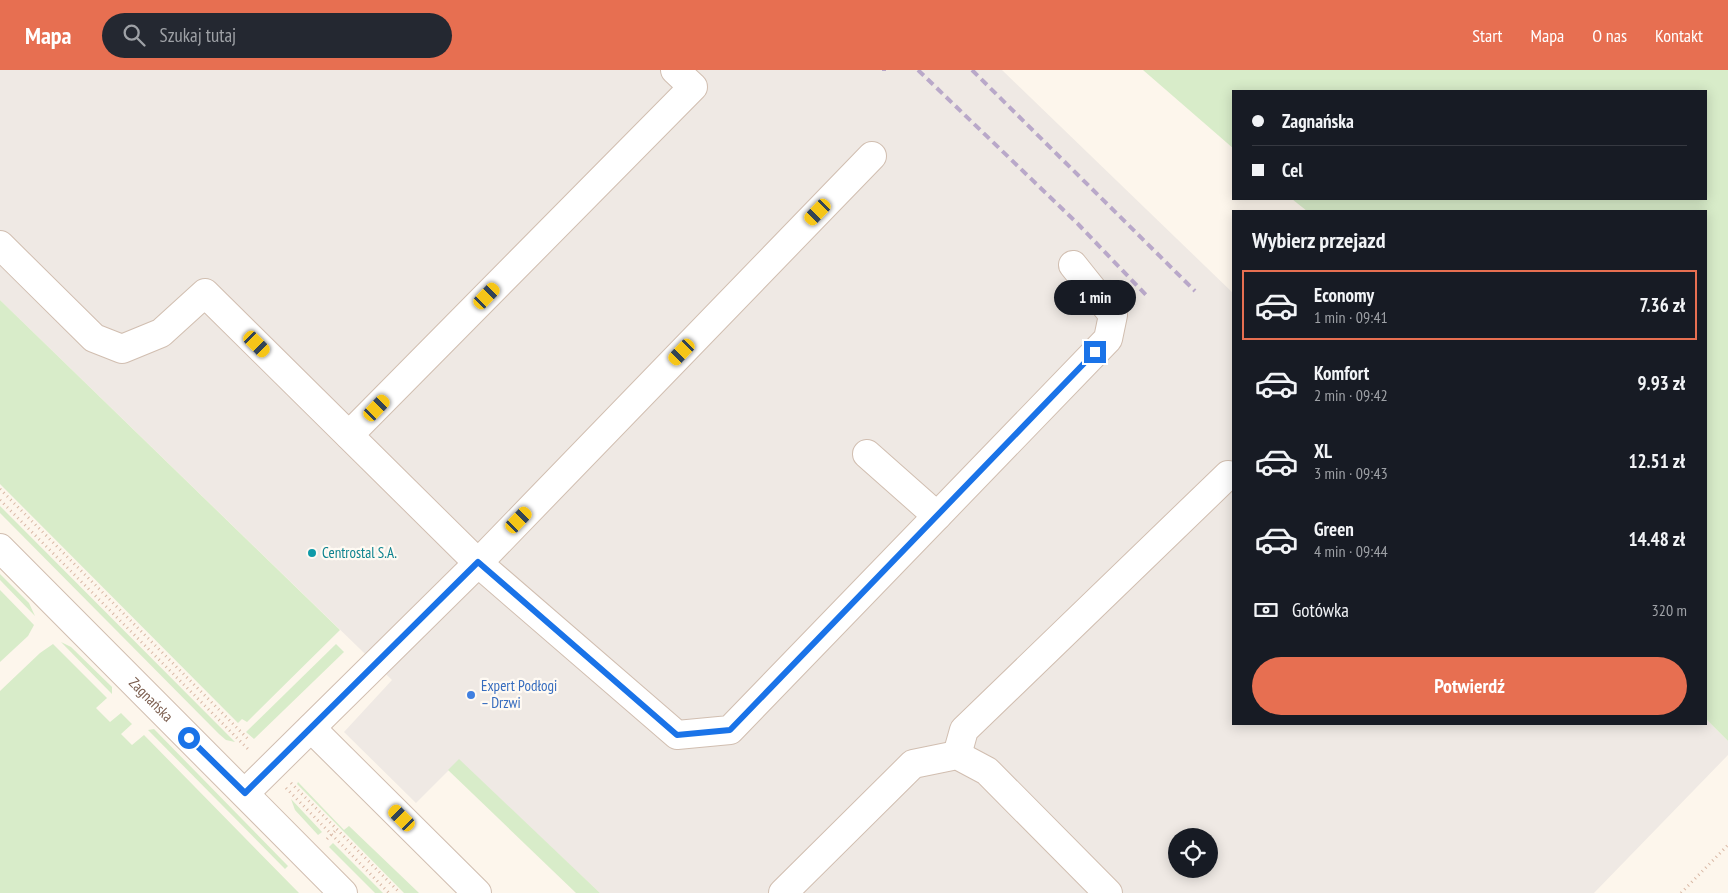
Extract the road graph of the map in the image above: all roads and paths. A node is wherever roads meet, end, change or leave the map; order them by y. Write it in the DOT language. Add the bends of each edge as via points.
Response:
graph roads {
  1 [pos="675,70"];
  2 [pos="872,156"];
  3 [pos="0,245"];
  4 [pos="1073,265"];
  5 [pos="349,435"];
  6 [pos="867,454"];
  7 [pos="1228,475"];
  8 [pos="0,489"];
  9 [pos="0,500"];
  10 [pos="936,516"];
  11 [pos="0,548"];
  12 [pos="478,562"];
  13 [pos="311,728"];
  14 [pos="250,741"];
  15 [pos="242,743"];
  16 [pos="957,755"];
  17 [pos="290,782"];
  18 [pos="289,792"];
  19 [pos="245,793"];
  20 [pos="337,829"];
  21 [pos="332,835"];
  22 [pos="324,842"];
  23 [pos="1728,846"];
  24 [pos="343,893"];
  25 [pos="389,893"];
  26 [pos="400,893"];
  27 [pos="477,893"];
  28 [pos="783,893"];
  29 [pos="1108,893"];
  30 [pos="1681,893"];
  1 -- 5 [label="street" via="693,87"];
  2 -- 12 [label="street"];
  3 -- 5 [label="street" via="94,338 122,349 161,333 205,293"];
  4 -- 10 [label="street" via="1113,315 1108,339"];
  5 -- 12 [label="street"];
  6 -- 10 [label="street"];
  7 -- 16 [label="street" via="964,730"];
  8 -- 14 [label="path"];
  9 -- 15 [label="path"];
  10 -- 12 [label="street" via="730,730 677,735"];
  11 -- 19 [label="street, Zagnańska"];
  12 -- 13 [label="street"];
  13 -- 19 [label="street"];
  13 -- 27 [label="street"];
  16 -- 28 [label="street" via="913,764"];
  16 -- 29 [label="street" via="987,771"];
  17 -- 20 [label="path"];
  18 -- 21 [label="path"];
  19 -- 24 [label="street, Zagnańska"];
  20 -- 21 [label="path"];
  20 -- 26 [label="path"];
  21 -- 22 [label="path"];
  21 -- 25 [label="path"];
  23 -- 30 [label="path"];
}
